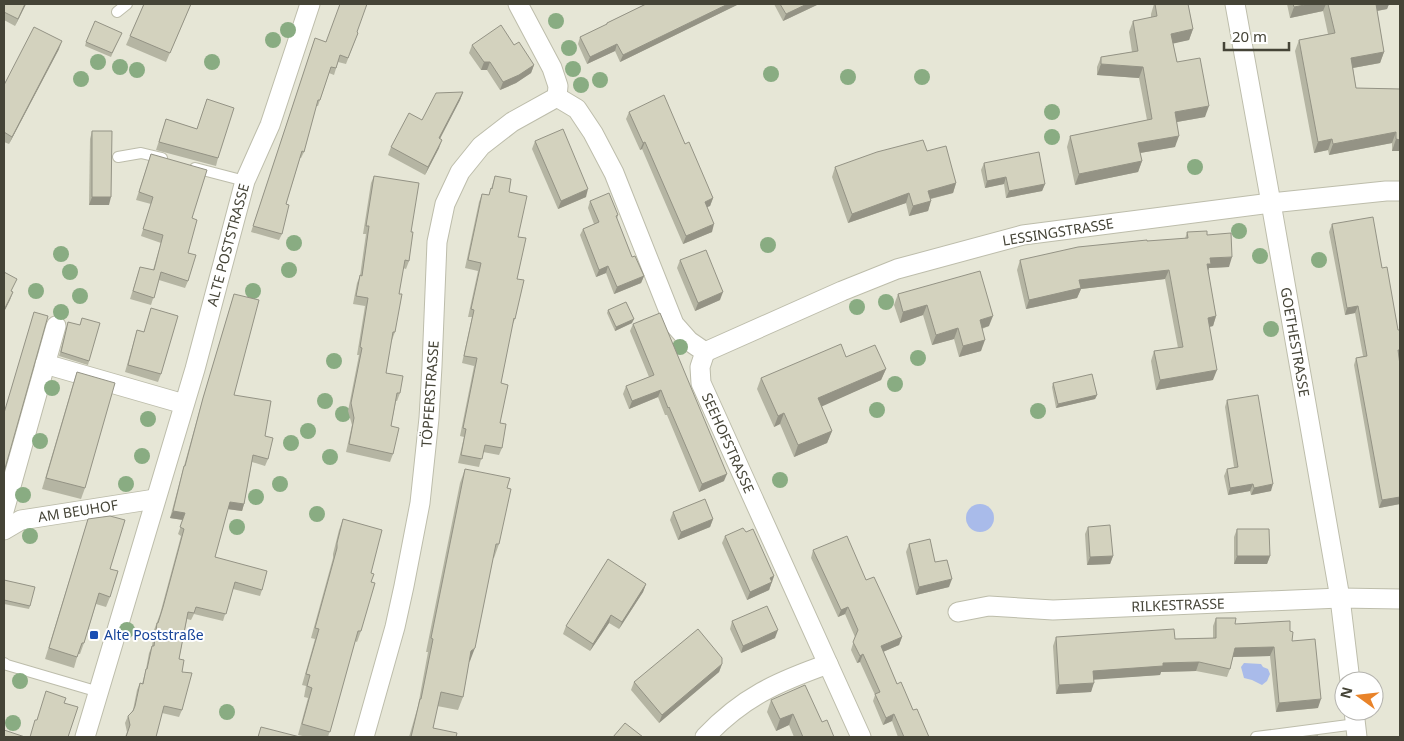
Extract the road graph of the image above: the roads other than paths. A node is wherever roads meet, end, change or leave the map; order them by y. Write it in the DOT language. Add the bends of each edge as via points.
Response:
graph roads {
  1 [pos="127,4"];
  2 [pos="310,4"];
  3 [pos="518,4"];
  4 [pos="1235,4"];
  5 [pos="117,12"];
  6 [pos="557,97"];
  7 [pos="118,157"];
  8 [pos="170,160"];
  9 [pos="188,166"];
  10 [pos="245,181"];
  11 [pos="1400,191"];
  12 [pos="1271,202"];
  13 [pos="56,326"];
  14 [pos="705,352"];
  15 [pos="45,364"];
  16 [pos="184,404"];
  17 [pos="155,499"];
  18 [pos="4,511"];
  19 [pos="4,530"];
  20 [pos="1340,598"];
  21 [pos="1400,599"];
  22 [pos="958,612"];
  23 [pos="4,663"];
  24 [pos="828,664"];
  25 [pos="1349,671"];
  26 [pos="99,692"];
  27 [pos="1356,724"];
  28 [pos="85,737"];
  29 [pos="364,737"];
  30 [pos="705,737"];
  31 [pos="861,737"];
  32 [pos="1256,737"];
  1 -- 5 [label="lane"];
  2 -- 10 [label="street, ALTE POSTSTRASSE" via="270,125"];
  3 -- 6 [label="street" via="552,68 558,86"];
  4 -- 12 [label="street, GOETHESTRASSE"];
  6 -- 14 [label="street" via="577,109 593,133 614,173 674,324"];
  6 -- 29 [label="street, TÖPFERSTRASSE" via="512,122 482,146 460,172 445,204 437,242 432,374 420,503 395,627"];
  7 -- 8 [label="lane" via="141,153"];
  9 -- 10 [label="lane"];
  10 -- 16 [label="street, ALTE POSTSTRASSE"];
  11 -- 12 [label="street, LESSINGSTRASSE"];
  12 -- 14 [label="street, LESSINGSTRASSE" via="1023,235 897,269"];
  12 -- 20 [label="street, GOETHESTRASSE"];
  13 -- 15 [label="street"];
  14 -- 24 [label="street, SEEHOFSTRASSE" via="700,367 701,383"];
  15 -- 16 [label="street"];
  15 -- 18 [label="street"];
  16 -- 17 [label="street, ALTE POSTSTRASSE"];
  17 -- 19 [label="street, AM BEUHOF" via="21,520"];
  17 -- 26 [label="street, ALTE POSTSTRASSE"];
  20 -- 21 [label="street, RILKESTRASSE"];
  20 -- 22 [label="street, RILKESTRASSE" via="1053,610 989,606"];
  20 -- 25 [label="street, GOETHESTRASSE"];
  23 -- 26 [label="lane"];
  24 -- 30 [label="street" via="792,676 760,692 719,722"];
  24 -- 31 [label="street, SEEHOFSTRASSE"];
  26 -- 28 [label="street, ALTE POSTSTRASSE"];
  27 -- 32 [label="lane"];
}
